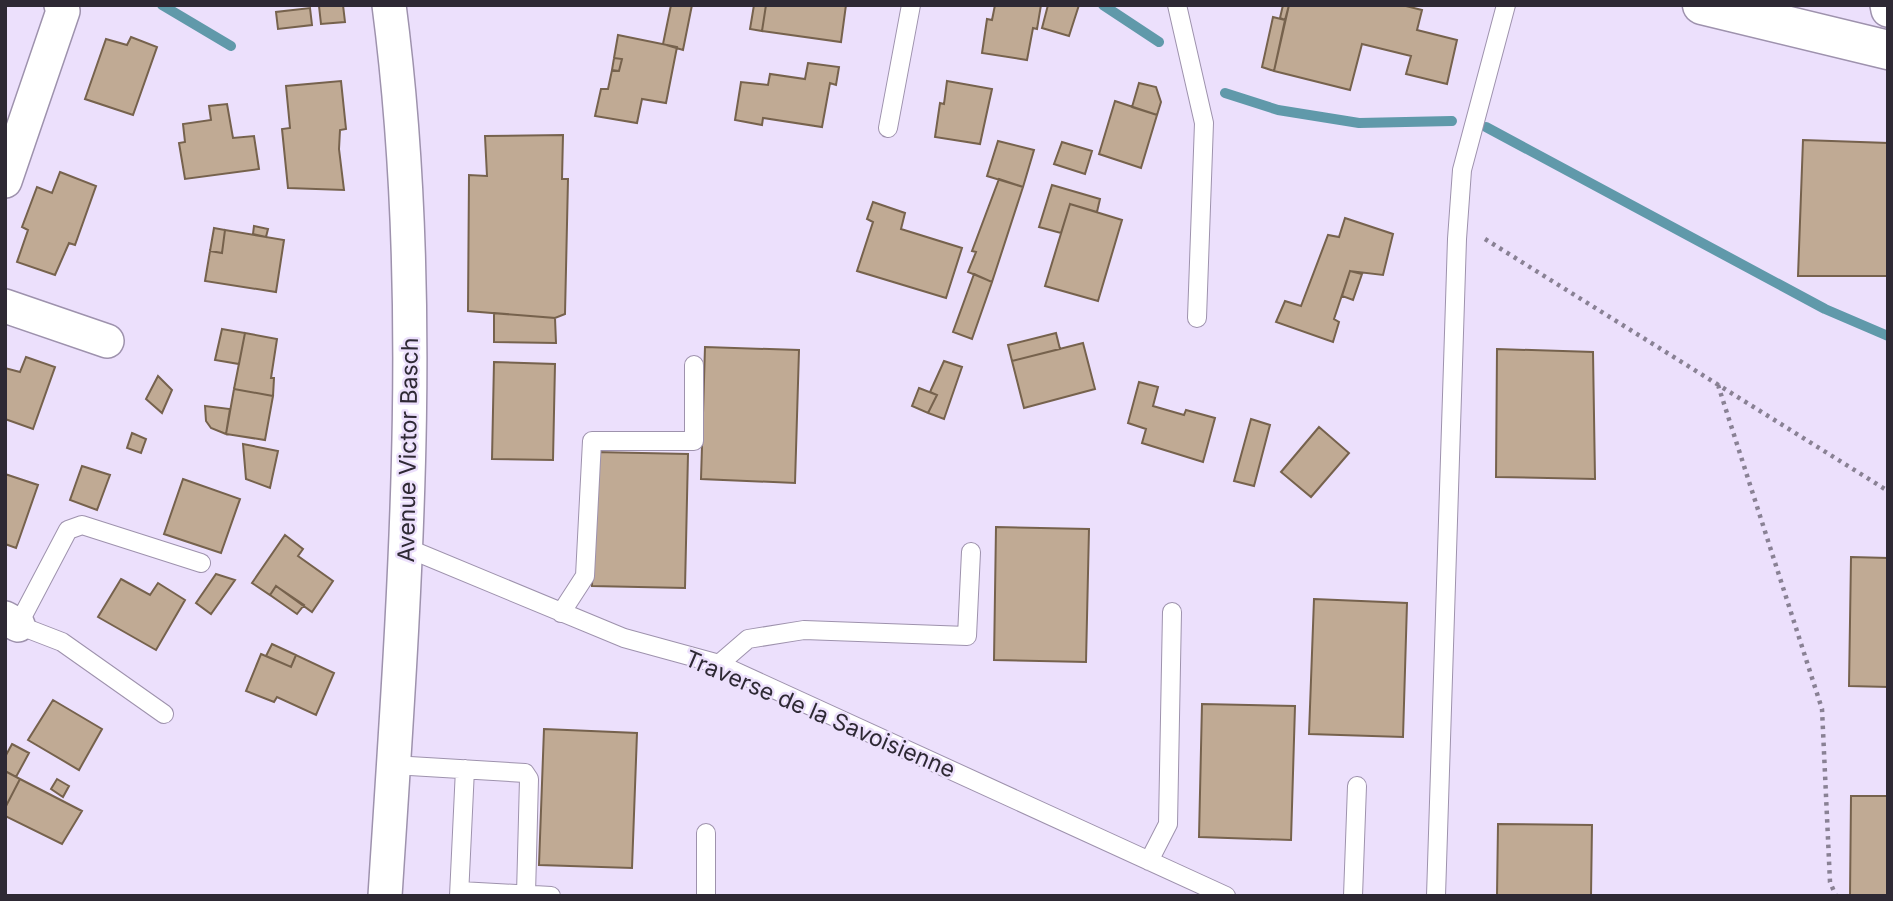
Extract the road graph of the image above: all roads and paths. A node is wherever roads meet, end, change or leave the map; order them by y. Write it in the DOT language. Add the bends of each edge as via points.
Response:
graph roads {
  1 [pos="61,5"];
  2 [pos="388,5"];
  3 [pos="911,5"];
  4 [pos="1177,5"];
  5 [pos="1506,5"];
  6 [pos="1702,5"];
  7 [pos="1888,50"];
  8 [pos="888,128"];
  9 [pos="5,181"];
  10 [pos="1458,222"];
  11 [pos="5,306"];
  12 [pos="1197,318"];
  13 [pos="107,341"];
  14 [pos="694,365"];
  15 [pos="1718,385"];
  16 [pos="1888,491"];
  17 [pos="407,548"];
  18 [pos="971,552"];
  19 [pos="201,563"];
  20 [pos="1172,612"];
  21 [pos="561,613"];
  22 [pos="12,622"];
  23 [pos="719,664"];
  24 [pos="164,714"];
  25 [pos="393,765"];
  26 [pos="465,769"];
  27 [pos="1357,786"];
  28 [pos="706,833"];
  29 [pos="1149,862"];
  30 [pos="459,893"];
  31 [pos="526,894"];
  32 [pos="385,896"];
  33 [pos="551,896"];
  34 [pos="706,896"];
  35 [pos="1226,896"];
  36 [pos="1353,896"];
  37 [pos="1436,896"];
  38 [pos="1836,896"];
  1 -- 9 [label="street" via="63,11"];
  2 -- 17 [label="street, Avenue Victor Basch" via="398,79 410,302"];
  3 -- 8 [label="lane"];
  4 -- 12 [label="lane" via="1204,123"];
  5 -- 10 [label="lane" via="1462,170"];
  6 -- 7 [label="street"];
  10 -- 15 [label="path"];
  10 -- 37 [label="lane"];
  11 -- 13 [label="street"];
  14 -- 21 [label="lane" via="694,441 592,441 585,576"];
  15 -- 16 [label="path"];
  15 -- 38 [label="path" via="1822,709 1830,883"];
  17 -- 21 [label="lane, Traverse de la Savoisienne"];
  17 -- 25 [label="street, Avenue Victor Basch"];
  18 -- 23 [label="lane" via="967,636 804,629 748,639"];
  19 -- 22 [label="lane" via="82,525 68,530"];
  20 -- 29 [label="lane" via="1168,824"];
  21 -- 23 [label="lane, Traverse de la Savoisienne" via="624,638"];
  22 -- 24 [label="lane" via="62,642"];
  23 -- 29 [label="lane, Traverse de la Savoisienne"];
  25 -- 26 [label="lane"];
  25 -- 32 [label="street, Avenue Victor Basch"];
  26 -- 30 [label="lane"];
  26 -- 31 [label="lane" via="526,773 529,779"];
  27 -- 36 [label="lane"];
  28 -- 34 [label="lane"];
  29 -- 35 [label="lane, Traverse de la Savoisienne"];
  30 -- 31 [label="lane"];
  31 -- 33 [label="lane"];
}
